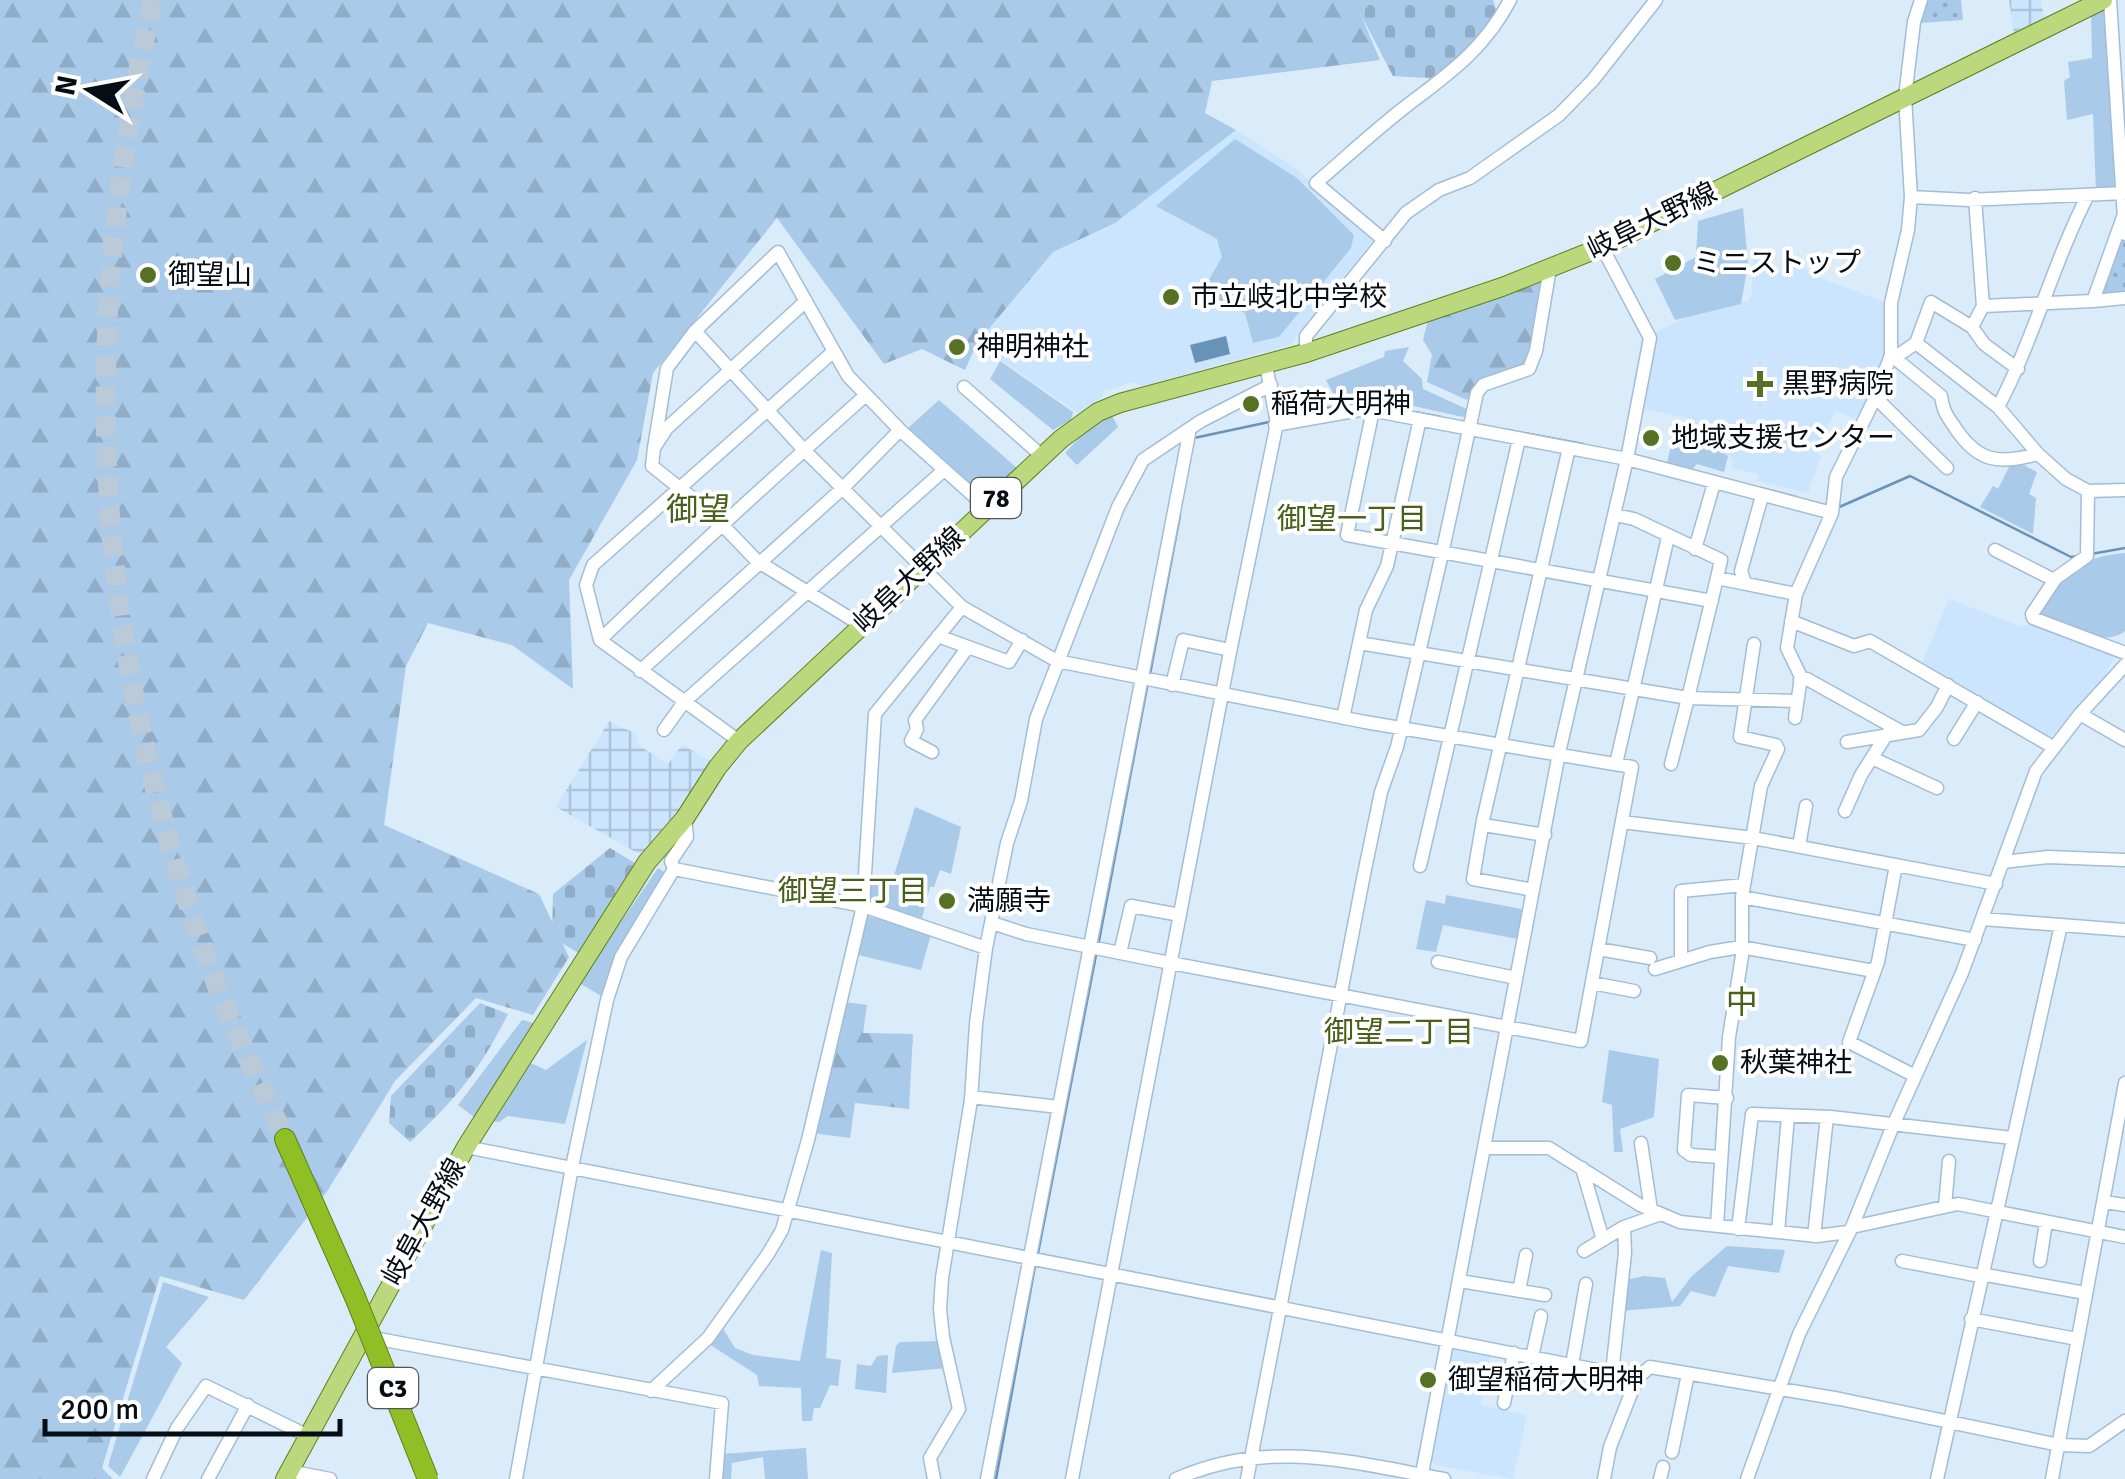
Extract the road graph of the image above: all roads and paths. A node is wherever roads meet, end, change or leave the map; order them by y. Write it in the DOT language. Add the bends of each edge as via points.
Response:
graph roads {
  1 [pos="1510,0"];
  2 [pos="1656,0"];
  3 [pos="1921,0"];
  4 [pos="2106,0"];
  5 [pos="2121,82"];
  6 [pos="1905,98"];
  7 [pos="2124,193"];
  8 [pos="2088,195"];
  9 [pos="1911,198"];
  10 [pos="1975,198"];
  11 [pos="2124,215"];
  12 [pos="2125,234"];
  13 [pos="1386,241"];
  14 [pos="1602,247"];
  15 [pos="1550,268"];
  16 [pos="2125,298"];
  17 [pos="2092,300"];
  18 [pos="806,302"];
  19 [pos="2044,302"];
  20 [pos="1984,306"];
  21 [pos="1972,327"];
  22 [pos="696,331"];
  23 [pos="1916,343"];
  24 [pos="834,352"];
  25 [pos="1306,353"];
  26 [pos="1893,356"];
  27 [pos="1266,365"];
  28 [pos="2018,369"];
  29 [pos="728,370"];
  30 [pos="1271,385"];
  31 [pos="964,386"];
  32 [pos="866,395"];
  33 [pos="1875,397"];
  34 [pos="1998,407"];
  35 [pos="766,409"];
  36 [pos="1372,410"];
  37 [pos="1420,419"];
  38 [pos="1276,425"];
  39 [pos="1469,429"];
  40 [pos="900,430"];
  41 [pos="1187,430"];
  42 [pos="1519,439"];
  43 [pos="654,448"];
  44 [pos="1569,448"];
  45 [pos="804,450"];
  46 [pos="2038,454"];
  47 [pos="1042,456"];
  48 [pos="1627,459"];
  49 [pos="1947,468"];
  50 [pos="944,470"];
  51 [pos="1714,483"];
  52 [pos="680,487"];
  53 [pos="844,487"];
  54 [pos="2088,490"];
  55 [pos="2125,490"];
  56 [pos="1762,496"];
  57 [pos="986,507"];
  58 [pos="1615,514"];
  59 [pos="1832,514"];
  60 [pos="883,525"];
  61 [pos="724,526"];
  62 [pos="1668,537"];
  63 [pos="1392,544"];
  64 [pos="1695,549"];
  65 [pos="1995,550"];
  66 [pos="1442,554"];
  67 [pos="760,562"];
  68 [pos="1490,562"];
  69 [pos="923,568"];
  70 [pos="1540,570"];
  71 [pos="1717,578"];
  72 [pos="2054,580"];
  73 [pos="1600,582"];
  74 [pos="1745,583"];
  75 [pos="808,590"];
  76 [pos="1656,591"];
  77 [pos="1796,594"];
  78 [pos="1712,600"];
  79 [pos="962,607"];
  80 [pos="1791,621"];
  81 [pos="861,625"];
  82 [pos="938,636"];
  83 [pos="600,640"];
  84 [pos="1022,640"];
  85 [pos="1359,642"];
  86 [pos="1754,644"];
  87 [pos="968,647"];
  88 [pos="1230,650"];
  89 [pos="1418,652"];
  90 [pos="2125,652"];
  91 [pos="1468,660"];
  92 [pos="1057,661"];
  93 [pos="2125,665"];
  94 [pos="1518,668"];
  95 [pos="640,671"];
  96 [pos="1577,678"];
  97 [pos="1142,680"];
  98 [pos="1800,680"];
  99 [pos="1172,685"];
  100 [pos="1948,685"];
  101 [pos="1633,688"];
  102 [pos="1223,696"];
  103 [pos="1688,698"];
  104 [pos="1746,700"];
  105 [pos="1795,701"];
  106 [pos="684,702"];
  107 [pos="1977,702"];
  108 [pos="2080,714"];
  109 [pos="1343,718"];
  110 [pos="1795,718"];
  111 [pos="1400,728"];
  112 [pos="664,730"];
  113 [pos="1902,732"];
  114 [pos="1887,734"];
  115 [pos="1450,737"];
  116 [pos="1954,739"];
  117 [pos="2125,740"];
  118 [pos="739,741"];
  119 [pos="1846,742"];
  120 [pos="1501,744"];
  121 [pos="2053,746"];
  122 [pos="932,752"];
  123 [pos="1559,753"];
  124 [pos="1872,758"];
  125 [pos="1616,764"];
  126 [pos="1671,764"];
  127 [pos="1937,788"];
  128 [pos="1806,806"];
  129 [pos="1845,811"];
  130 [pos="686,818"];
  131 [pos="1622,822"];
  132 [pos="1484,825"];
  133 [pos="1545,836"];
  134 [pos="1753,838"];
  135 [pos="1799,846"];
  136 [pos="2125,860"];
  137 [pos="2003,862"];
  138 [pos="1896,865"];
  139 [pos="1420,866"];
  140 [pos="674,869"];
  141 [pos="1996,884"];
  142 [pos="1533,890"];
  143 [pos="1743,891"];
  144 [pos="863,906"];
  145 [pos="1180,914"];
  146 [pos="1983,919"];
  147 [pos="992,923"];
  148 [pos="1886,924"];
  149 [pos="2061,925"];
  150 [pos="2125,930"];
  151 [pos="1975,940"];
  152 [pos="1090,946"];
  153 [pos="986,948"];
  154 [pos="1598,948"];
  155 [pos="1740,948"];
  156 [pos="1120,953"];
  157 [pos="1680,961"];
  158 [pos="1171,962"];
  159 [pos="1438,962"];
  160 [pos="1874,970"];
  161 [pos="1516,978"];
  162 [pos="1592,983"];
  163 [pos="1634,992"];
  164 [pos="1339,994"];
  165 [pos="1507,1026"];
  166 [pos="1915,1076"];
  167 [pos="2125,1083"];
  168 [pos="971,1097"];
  169 [pos="1727,1098"];
  170 [pos="1059,1107"];
  171 [pos="1788,1116"];
  172 [pos="1828,1116"];
  173 [pos="1894,1123"];
  174 [pos="2012,1138"];
  175 [pos="284,1139"];
  176 [pos="1642,1142"];
  177 [pos="466,1146"];
  178 [pos="1485,1148"];
  179 [pos="1720,1157"];
  180 [pos="1949,1161"];
  181 [pos="572,1167"];
  182 [pos="1582,1168"];
  183 [pos="2104,1202"];
  184 [pos="1946,1206"];
  185 [pos="2125,1206"];
  186 [pos="788,1212"];
  187 [pos="1656,1212"];
  188 [pos="1995,1212"];
  189 [pos="2046,1222"];
  190 [pos="1717,1226"];
  191 [pos="1624,1227"];
  192 [pos="1738,1228"];
  193 [pos="1850,1230"];
  194 [pos="1778,1232"];
  195 [pos="2099,1232"];
  196 [pos="1814,1236"];
  197 [pos="2125,1236"];
  198 [pos="1603,1240"];
  199 [pos="950,1243"];
  200 [pos="1584,1251"];
  201 [pos="1526,1254"];
  202 [pos="1030,1259"];
  203 [pos="1902,1261"];
  204 [pos="2040,1261"];
  205 [pos="1110,1274"];
  206 [pos="1980,1275"];
  207 [pos="1460,1280"];
  208 [pos="1586,1284"];
  209 [pos="1519,1291"];
  210 [pos="2085,1293"];
  211 [pos="1545,1296"];
  212 [pos="1279,1307"];
  213 [pos="1541,1316"];
  214 [pos="1971,1319"];
  215 [pos="361,1335"];
  216 [pos="2077,1339"];
  217 [pos="1449,1340"];
  218 [pos="1514,1354"];
  219 [pos="1532,1357"];
  220 [pos="1572,1365"];
  221 [pos="536,1370"];
  222 [pos="1612,1373"];
  223 [pos="1688,1374"];
  224 [pos="1637,1378"];
  225 [pos="1778,1390"];
  226 [pos="651,1391"];
  227 [pos="1504,1403"];
  228 [pos="248,1405"];
  229 [pos="2125,1421"];
  230 [pos="1949,1424"];
  231 [pos="308,1436"];
  232 [pos="2058,1445"];
  233 [pos="1672,1452"];
  234 [pos="1251,1456"];
  235 [pos="287,1475"];
  236 [pos="1421,1477"];
  237 [pos="153,1479"];
  238 [pos="208,1479"];
  239 [pos="330,1479"];
  240 [pos="428,1479"];
  241 [pos="516,1479"];
  242 [pos="716,1479"];
  243 [pos="934,1479"];
  244 [pos="987,1479"];
  245 [pos="1072,1479"];
  246 [pos="1176,1479"];
  247 [pos="1247,1479"];
  248 [pos="1444,1479"];
  249 [pos="1604,1479"];
  250 [pos="1747,1479"];
  251 [pos="1937,1479"];
  252 [pos="2052,1479"];
  1 -- 13 [label="street" via="1478,48 1316,182"];
  2 -- 13 [label="street" via="1559,115 1406,214"];
  3 -- 6 [label="street"];
  4 -- 5 [label="street"];
  4 -- 6 [label="main road, 岐阜大野線 / 78"];
  5 -- 7 [label="street"];
  6 -- 9 [label="street"];
  6 -- 14 [label="main road, 岐阜大野線 / 78"];
  7 -- 8 [label="street"];
  7 -- 11 [label="street"];
  8 -- 10 [label="street"];
  8 -- 19 [label="street"];
  9 -- 10 [label="street"];
  9 -- 26 [label="street" via="1891,303"];
  10 -- 20 [label="street"];
  11 -- 12 [label="street"];
  11 -- 17 [label="street"];
  13 -- 25 [label="street" via="1306,336"];
  14 -- 15 [label="main road, 岐阜大野線 / 78"];
  14 -- 48 [label="street" via="1650,338"];
  15 -- 25 [label="main road, 岐阜大野線 / 78"];
  15 -- 39 [label="street" via="1529,368 1483,385"];
  16 -- 17 [label="street"];
  17 -- 19 [label="street"];
  18 -- 22 [label="street" via="778,252"];
  18 -- 24 [label="street"];
  18 -- 29 [label="street"];
  19 -- 20 [label="street"];
  19 -- 28 [label="street"];
  20 -- 21 [label="street"];
  21 -- 23 [label="street" via="1931,302"];
  21 -- 28 [label="street"];
  22 -- 29 [label="street"];
  22 -- 43 [label="street" via="667,368"];
  23 -- 26 [label="street"];
  23 -- 34 [label="street"];
  24 -- 32 [label="street"];
  24 -- 35 [label="street"];
  25 -- 27 [label="main road, 岐阜大野線 / 78"];
  26 -- 33 [label="street"];
  26 -- 46 [label="street" via="1942,396 1943,412 1981,456 2011,462"];
  27 -- 30 [label="street"];
  27 -- 47 [label="main road, 岐阜大野線 / 78" via="1111,406"];
  28 -- 34 [label="street"];
  29 -- 35 [label="street"];
  29 -- 43 [label="street"];
  30 -- 38 [label="street"];
  30 -- 41 [label="street"];
  31 -- 47 [label="street"];
  32 -- 40 [label="street"];
  32 -- 45 [label="street"];
  33 -- 49 [label="street"];
  33 -- 59 [label="street" via="1836,477"];
  34 -- 46 [label="street"];
  35 -- 45 [label="street"];
  35 -- 52 [label="street"];
  36 -- 37 [label="street"];
  36 -- 38 [label="street"];
  36 -- 63 [label="street" via="1347,535"];
  37 -- 39 [label="street"];
  37 -- 63 [label="street"];
  38 -- 88 [label="street"];
  39 -- 42 [label="street"];
  39 -- 66 [label="street"];
  40 -- 50 [label="street"];
  40 -- 53 [label="street"];
  41 -- 92 [label="street" via="1142,460"];
  41 -- 97 [label="street"];
  42 -- 44 [label="street"];
  42 -- 68 [label="street"];
  43 -- 52 [label="street" via="652,466"];
  44 -- 48 [label="street"];
  44 -- 70 [label="street"];
  45 -- 53 [label="street"];
  45 -- 61 [label="street"];
  46 -- 54 [label="street"];
  47 -- 57 [label="main road, 岐阜大野線 / 78"];
  48 -- 51 [label="street"];
  48 -- 58 [label="street"];
  50 -- 57 [label="street"];
  50 -- 60 [label="street"];
  51 -- 56 [label="street"];
  51 -- 64 [label="street"];
  52 -- 61 [label="street"];
  52 -- 83 [label="street" via="593,565 586,585"];
  53 -- 60 [label="street"];
  53 -- 67 [label="street"];
  54 -- 55 [label="street"];
  54 -- 72 [label="street" via="2086,556"];
  56 -- 59 [label="street"];
  56 -- 74 [label="street" via="1741,571"];
  57 -- 69 [label="main road, 岐阜大野線 / 78"];
  58 -- 62 [label="street"];
  58 -- 73 [label="street"];
  59 -- 77 [label="street"];
  60 -- 69 [label="street"];
  60 -- 75 [label="street"];
  61 -- 67 [label="street"];
  61 -- 83 [label="street"];
  62 -- 64 [label="street"];
  62 -- 76 [label="street"];
  63 -- 66 [label="street"];
  63 -- 85 [label="street"];
  64 -- 71 [label="street" via="1721,560"];
  65 -- 72 [label="street"];
  66 -- 68 [label="street"];
  66 -- 89 [label="street"];
  67 -- 75 [label="street"];
  67 -- 95 [label="street"];
  68 -- 70 [label="street"];
  68 -- 91 [label="street"];
  69 -- 79 [label="street"];
  69 -- 81 [label="main road, 岐阜大野線 / 78"];
  70 -- 73 [label="street"];
  70 -- 94 [label="street"];
  71 -- 74 [label="street"];
  71 -- 78 [label="street"];
  72 -- 90 [label="street" via="2033,618"];
  73 -- 76 [label="street"];
  73 -- 96 [label="street"];
  74 -- 77 [label="street"];
  75 -- 81 [label="street"];
  75 -- 106 [label="street"];
  76 -- 78 [label="street"];
  76 -- 101 [label="street"];
  77 -- 80 [label="street"];
  78 -- 103 [label="street"];
  79 -- 82 [label="street"];
  79 -- 84 [label="street"];
  80 -- 98 [label="street" via="1787,648"];
  80 -- 100 [label="street" via="1854,646 1870,641"];
  81 -- 118 [label="main road, 岐阜大野線 / 78"];
  82 -- 87 [label="street"];
  82 -- 144 [label="street" via="876,714"];
  83 -- 95 [label="street"];
  84 -- 87 [label="street" via="1009,662"];
  84 -- 92 [label="street"];
  85 -- 89 [label="street"];
  85 -- 109 [label="street"];
  86 -- 104 [label="street"];
  87 -- 122 [label="street" via="916,720 911,741"];
  88 -- 99 [label="street" via="1183,640"];
  88 -- 102 [label="street"];
  89 -- 91 [label="street"];
  89 -- 111 [label="street"];
  91 -- 94 [label="street"];
  91 -- 115 [label="street"];
  92 -- 97 [label="street"];
  92 -- 147 [label="street" via="1036,719"];
  93 -- 108 [label="street"];
  94 -- 96 [label="street"];
  94 -- 120 [label="street"];
  95 -- 106 [label="street"];
  96 -- 101 [label="street"];
  96 -- 123 [label="street"];
  97 -- 99 [label="street"];
  97 -- 152 [label="street"];
  98 -- 105 [label="street"];
  98 -- 113 [label="street"];
  99 -- 102 [label="street"];
  100 -- 107 [label="street"];
  100 -- 113 [label="street" via="1919,730"];
  101 -- 103 [label="street"];
  101 -- 125 [label="street"];
  102 -- 109 [label="street"];
  102 -- 145 [label="street"];
  103 -- 104 [label="street"];
  103 -- 126 [label="street"];
  104 -- 105 [label="street"];
  104 -- 134 [label="street" via="1740,737 1778,749 1761,786"];
  105 -- 110 [label="street"];
  106 -- 112 [label="street"];
  106 -- 118 [label="street"];
  107 -- 116 [label="street"];
  107 -- 121 [label="street"];
  108 -- 117 [label="street"];
  108 -- 121 [label="street"];
  109 -- 111 [label="street"];
  111 -- 115 [label="street"];
  111 -- 164 [label="street"];
  113 -- 114 [label="street"];
  114 -- 119 [label="street"];
  114 -- 124 [label="street"];
  115 -- 120 [label="street"];
  115 -- 139 [label="street"];
  118 -- 130 [label="main road, 岐阜大野線 / 78"];
  120 -- 123 [label="street"];
  120 -- 132 [label="street"];
  121 -- 137 [label="street" via="2020,806"];
  123 -- 125 [label="street"];
  123 -- 133 [label="street"];
  124 -- 127 [label="street"];
  124 -- 129 [label="street"];
  125 -- 131 [label="street" via="1632,767"];
  128 -- 135 [label="street"];
  130 -- 140 [label="street" via="687,838 671,860"];
  130 -- 177 [label="main road, 岐阜大野線 / 78" via="646,862"];
  131 -- 134 [label="street"];
  131 -- 154 [label="street"];
  132 -- 133 [label="street"];
  132 -- 142 [label="street" via="1474,878"];
  133 -- 142 [label="street"];
  134 -- 135 [label="street"];
  134 -- 143 [label="street"];
  135 -- 138 [label="street"];
  136 -- 137 [label="street"];
  137 -- 141 [label="street"];
  138 -- 141 [label="street"];
  138 -- 148 [label="street"];
  140 -- 144 [label="street"];
  140 -- 181 [label="street" via="621,957"];
  141 -- 146 [label="street"];
  142 -- 161 [label="street"];
  143 -- 148 [label="street"];
  143 -- 155 [label="street"];
  143 -- 157 [label="street" via="1681,891"];
  144 -- 153 [label="street"];
  144 -- 186 [label="street"];
  145 -- 156 [label="street" via="1131,906"];
  145 -- 158 [label="street"];
  146 -- 149 [label="street"];
  146 -- 151 [label="street"];
  147 -- 152 [label="street"];
  147 -- 153 [label="street"];
  148 -- 151 [label="street"];
  148 -- 160 [label="street"];
  149 -- 150 [label="street"];
  149 -- 174 [label="street"];
  151 -- 166 [label="street"];
  152 -- 156 [label="street"];
  152 -- 170 [label="street"];
  153 -- 168 [label="street"];
  154 -- 157 [label="street" via="1652,964"];
  154 -- 162 [label="street"];
  155 -- 157 [label="street"];
  155 -- 160 [label="street"];
  155 -- 169 [label="street"];
  156 -- 158 [label="street"];
  158 -- 164 [label="street"];
  158 -- 205 [label="street"];
  159 -- 161 [label="street"];
  160 -- 166 [label="street" via="1849,1042"];
  161 -- 165 [label="street"];
  162 -- 163 [label="street"];
  162 -- 165 [label="street" via="1581,1041"];
  164 -- 165 [label="street"];
  164 -- 212 [label="street"];
  165 -- 178 [label="street"];
  166 -- 173 [label="street"];
  167 -- 183 [label="street"];
  168 -- 170 [label="street"];
  168 -- 199 [label="street"];
  169 -- 179 [label="street"];
  169 -- 179 [label="street" via="1688,1095 1684,1150"];
  170 -- 202 [label="street"];
  171 -- 172 [label="street"];
  171 -- 192 [label="street" via="1752,1114"];
  171 -- 194 [label="street"];
  172 -- 173 [label="street"];
  172 -- 196 [label="street"];
  173 -- 174 [label="street"];
  173 -- 193 [label="street"];
  174 -- 188 [label="street"];
  175 -- 240 [label="highway, C3, bridge"];
  176 -- 187 [label="street"];
  177 -- 181 [label="street"];
  177 -- 215 [label="main road, 岐阜大野線 / 78"];
  178 -- 182 [label="street" via="1550,1148"];
  178 -- 207 [label="street"];
  179 -- 190 [label="street"];
  180 -- 184 [label="street"];
  181 -- 186 [label="street"];
  181 -- 221 [label="street"];
  182 -- 187 [label="street"];
  182 -- 198 [label="street"];
  183 -- 185 [label="street"];
  183 -- 195 [label="street"];
  184 -- 188 [label="street"];
  184 -- 193 [label="street"];
  186 -- 199 [label="street"];
  186 -- 226 [label="street" via="768,1254 708,1338"];
  187 -- 190 [label="street"];
  187 -- 191 [label="street"];
  188 -- 189 [label="street"];
  188 -- 206 [label="street"];
  189 -- 195 [label="street"];
  189 -- 204 [label="street"];
  190 -- 192 [label="street"];
  191 -- 198 [label="street"];
  191 -- 222 [label="street"];
  192 -- 194 [label="street"];
  193 -- 196 [label="street"];
  193 -- 225 [label="street"];
  194 -- 196 [label="street"];
  195 -- 197 [label="street"];
  195 -- 210 [label="street"];
  198 -- 200 [label="street"];
  199 -- 202 [label="street"];
  199 -- 243 [label="street" via="940,1309 959,1408 930,1458"];
  201 -- 209 [label="street"];
  202 -- 205 [label="street"];
  202 -- 244 [label="street"];
  203 -- 206 [label="street"];
  205 -- 212 [label="street"];
  205 -- 245 [label="street"];
  206 -- 210 [label="street"];
  206 -- 214 [label="street"];
  207 -- 209 [label="street"];
  207 -- 217 [label="street"];
  208 -- 220 [label="street"];
  209 -- 211 [label="street"];
  210 -- 216 [label="street"];
  212 -- 217 [label="street"];
  212 -- 234 [label="street"];
  213 -- 219 [label="street"];
  214 -- 216 [label="street"];
  214 -- 230 [label="street"];
  215 -- 221 [label="street"];
  215 -- 231 [label="main road, 岐阜大野線 / 78"];
  216 -- 232 [label="street"];
  217 -- 218 [label="street"];
  217 -- 236 [label="street"];
  218 -- 219 [label="street"];
  218 -- 227 [label="street"];
  219 -- 220 [label="street"];
  220 -- 222 [label="street"];
  221 -- 226 [label="street"];
  221 -- 241 [label="street"];
  222 -- 224 [label="street"];
  223 -- 224 [label="street" via="1650,1367"];
  223 -- 225 [label="street"];
  223 -- 233 [label="street"];
  224 -- 249 [label="street"];
  225 -- 230 [label="street"];
  225 -- 250 [label="street"];
  226 -- 242 [label="street" via="722,1403"];
  228 -- 231 [label="street"];
  228 -- 237 [label="street" via="206,1386"];
  228 -- 238 [label="street"];
  229 -- 232 [label="street" via="2088,1446"];
  230 -- 232 [label="street"];
  230 -- 251 [label="street"];
  231 -- 235 [label="main road, 岐阜大野線 / 78"];
  232 -- 252 [label="street"];
  234 -- 236 [label="street" via="1335,1458"];
  234 -- 246 [label="street"];
  234 -- 247 [label="street"];
  235 -- 239 [label="street"];
  236 -- 248 [label="street"];
}
